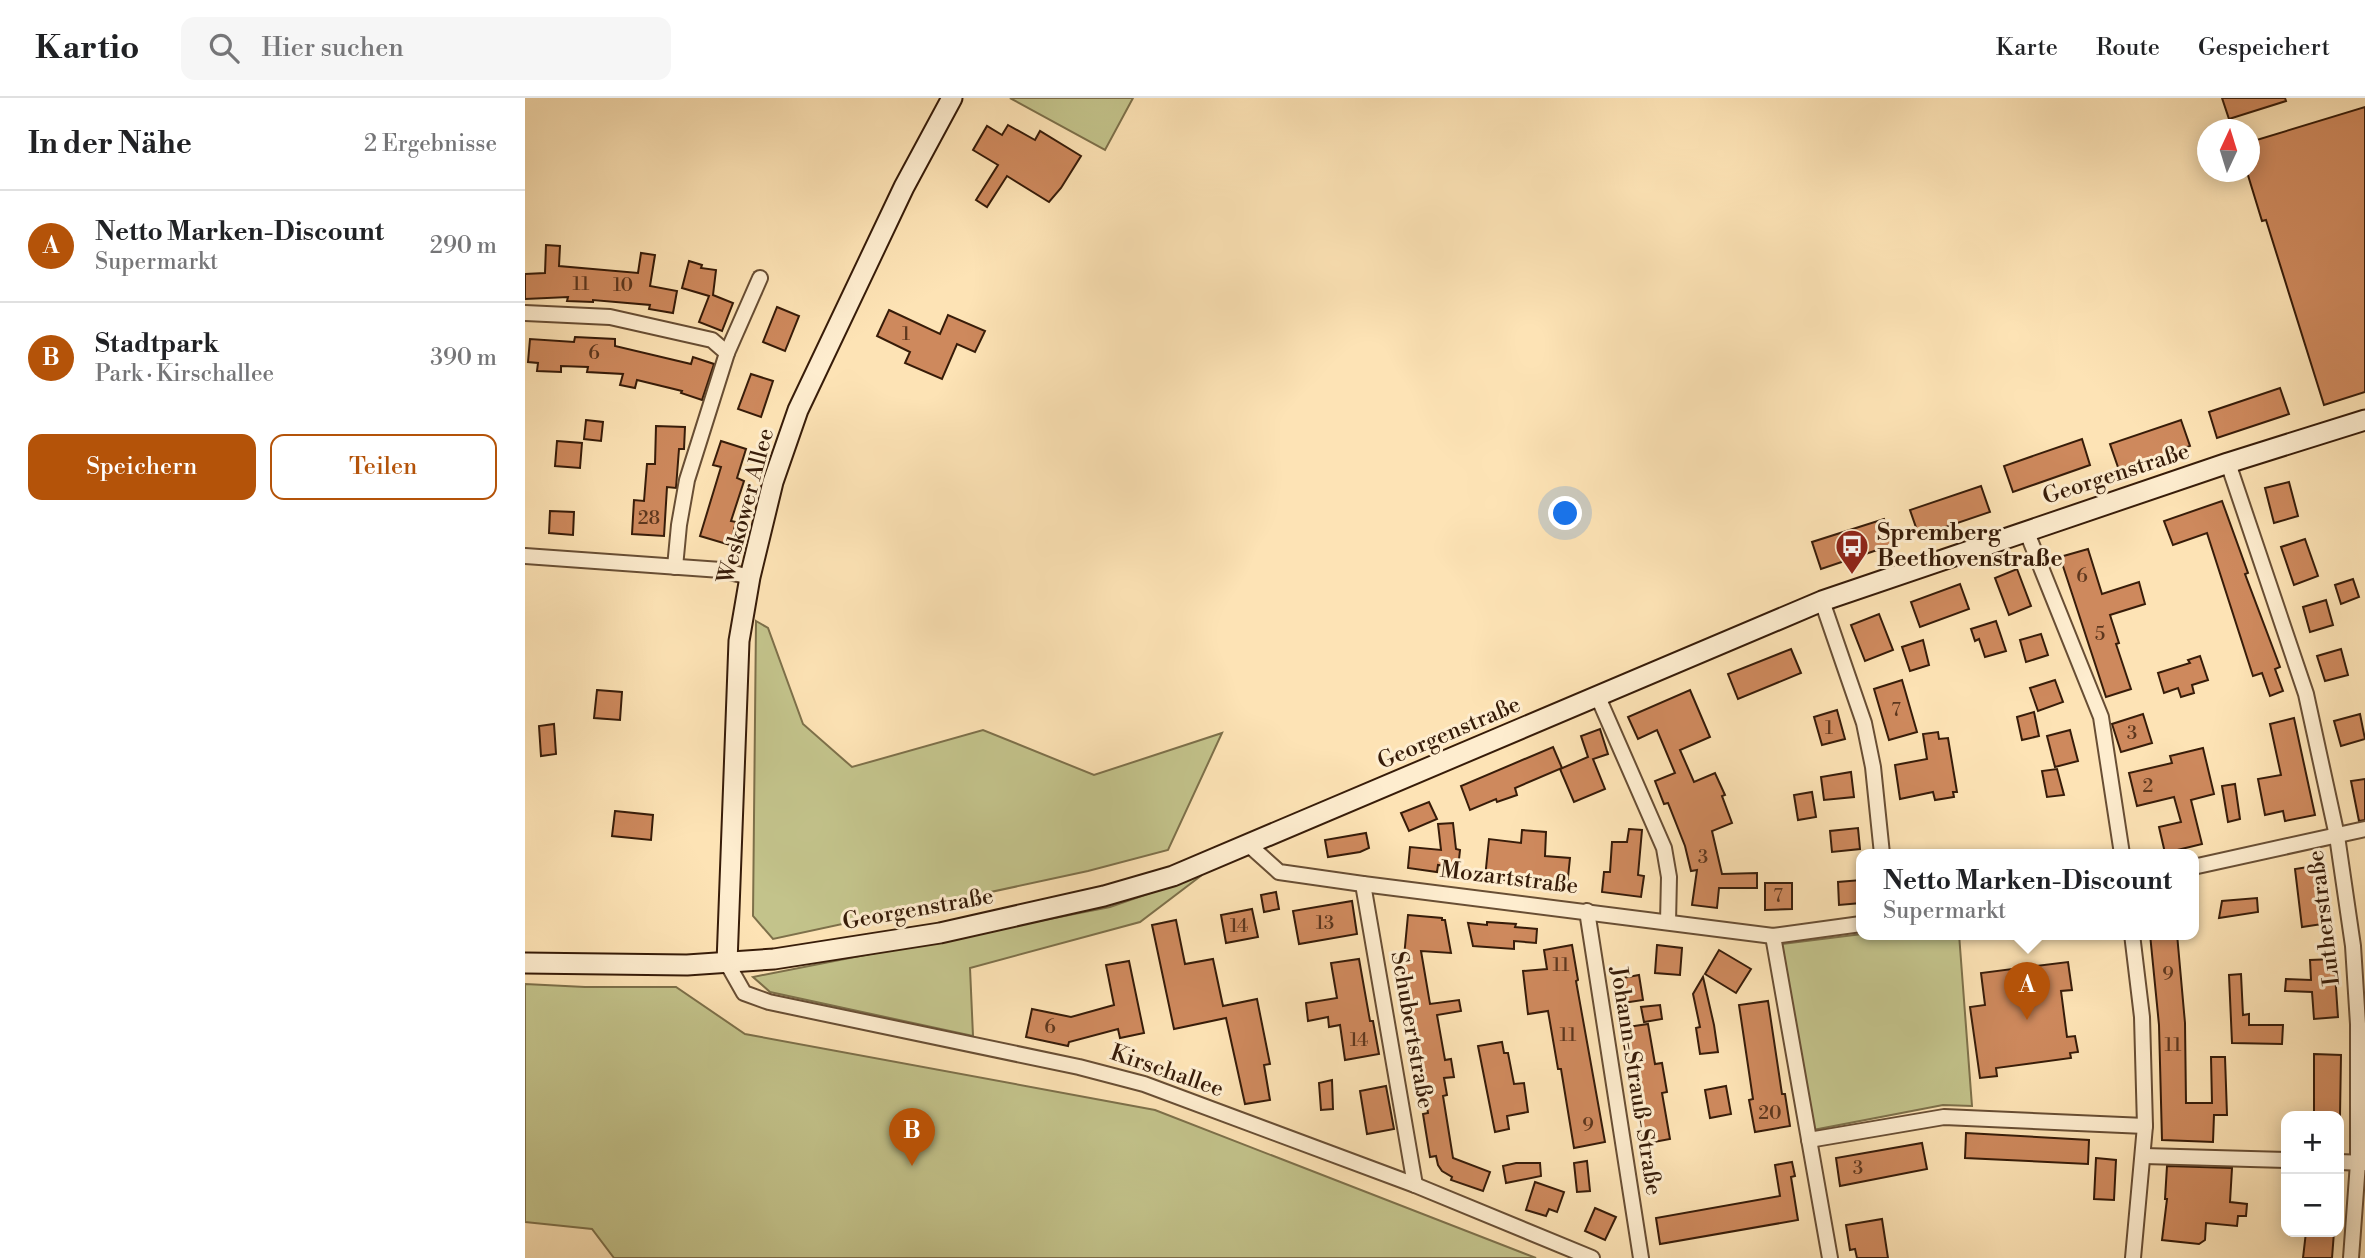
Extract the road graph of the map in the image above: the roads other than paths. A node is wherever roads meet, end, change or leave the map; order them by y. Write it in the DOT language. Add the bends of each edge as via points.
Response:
graph roads {
  1 [pos="952,98"];
  2 [pos="760,278"];
  3 [pos="525,313"];
  4 [pos="727,354"];
  5 [pos="2365,420"];
  6 [pos="2228,463"];
  7 [pos="2026,530"];
  8 [pos="525,556"];
  9 [pos="675,567"];
  10 [pos="750,577"];
  11 [pos="1822,601"];
  12 [pos="1598,697"];
  13 [pos="2365,829"];
  14 [pos="2337,836"];
  15 [pos="1249,845"];
  16 [pos="1881,849"];
  17 [pos="2121,849"];
  18 [pos="2199,866"];
  19 [pos="1363,884"];
  20 [pos="1587,911"];
  21 [pos="1668,922"];
  22 [pos="1856,925"];
  23 [pos="1773,936"];
  24 [pos="2133,940"];
  25 [pos="525,963"];
  26 [pos="727,963"];
  27 [pos="2145,1126"];
  28 [pos="1809,1140"];
  29 [pos="2144,1156"];
  30 [pos="2281,1160"];
  31 [pos="2361,1163"];
  32 [pos="1415,1185"];
  33 [pos="1592,1258"];
  34 [pos="1641,1258"];
  35 [pos="1830,1258"];
  36 [pos="2133,1258"];
  37 [pos="2351,1258"];
  1 -- 10 [label="main road, Weskower Allee" via="904,187 798,410 773,482"];
  2 -- 4 [label="street"];
  3 -- 4 [label="street" via="610,317 712,340"];
  4 -- 9 [label="street" via="687,480"];
  5 -- 6 [label="main road, Georgenstraße"];
  6 -- 7 [label="main road, Georgenstraße"];
  6 -- 14 [label="street, Lutherstraße" via="2306,694"];
  7 -- 11 [label="main road, Georgenstraße"];
  7 -- 17 [label="street" via="2101,717"];
  8 -- 9 [label="street"];
  9 -- 10 [label="street"];
  10 -- 26 [label="main road, Weskower Allee" via="739,641"];
  11 -- 12 [label="main road, Georgenstraße"];
  11 -- 16 [label="street" via="1864,723"];
  12 -- 15 [label="main road, Georgenstraße"];
  12 -- 21 [label="street" via="1664,848"];
  13 -- 14 [label="street"];
  14 -- 18 [label="street"];
  14 -- 31 [label="street, Lutherstraße" via="2353,946"];
  15 -- 19 [label="street, Mozartstraße" via="1279,872"];
  15 -- 26 [label="main road, Georgenstraße" via="1173,876 1104,896 940,933"];
  19 -- 20 [label="street, Mozartstraße"];
  19 -- 32 [label="street, Schubertstraße"];
  20 -- 21 [label="street, Mozartstraße"];
  20 -- 34 [label="street, Johann-Strauß-Straße"];
  21 -- 23 [label="street, Mozartstraße"];
  22 -- 23 [label="street, Mozartstraße"];
  23 -- 28 [label="street"];
  24 -- 27 [label="street" via="2142,1017"];
  25 -- 26 [label="main road, Georgenstraße"];
  26 -- 32 [label="street, Kirschallee" via="744,993 769,1002 1120,1077"];
  27 -- 28 [label="street" via="1944,1117"];
  27 -- 29 [label="street"];
  28 -- 35 [label="street"];
  29 -- 30 [label="street"];
  29 -- 36 [label="street"];
  31 -- 37 [label="street, Lutherstraße"];
  32 -- 33 [label="street, Kirschallee"];
}
